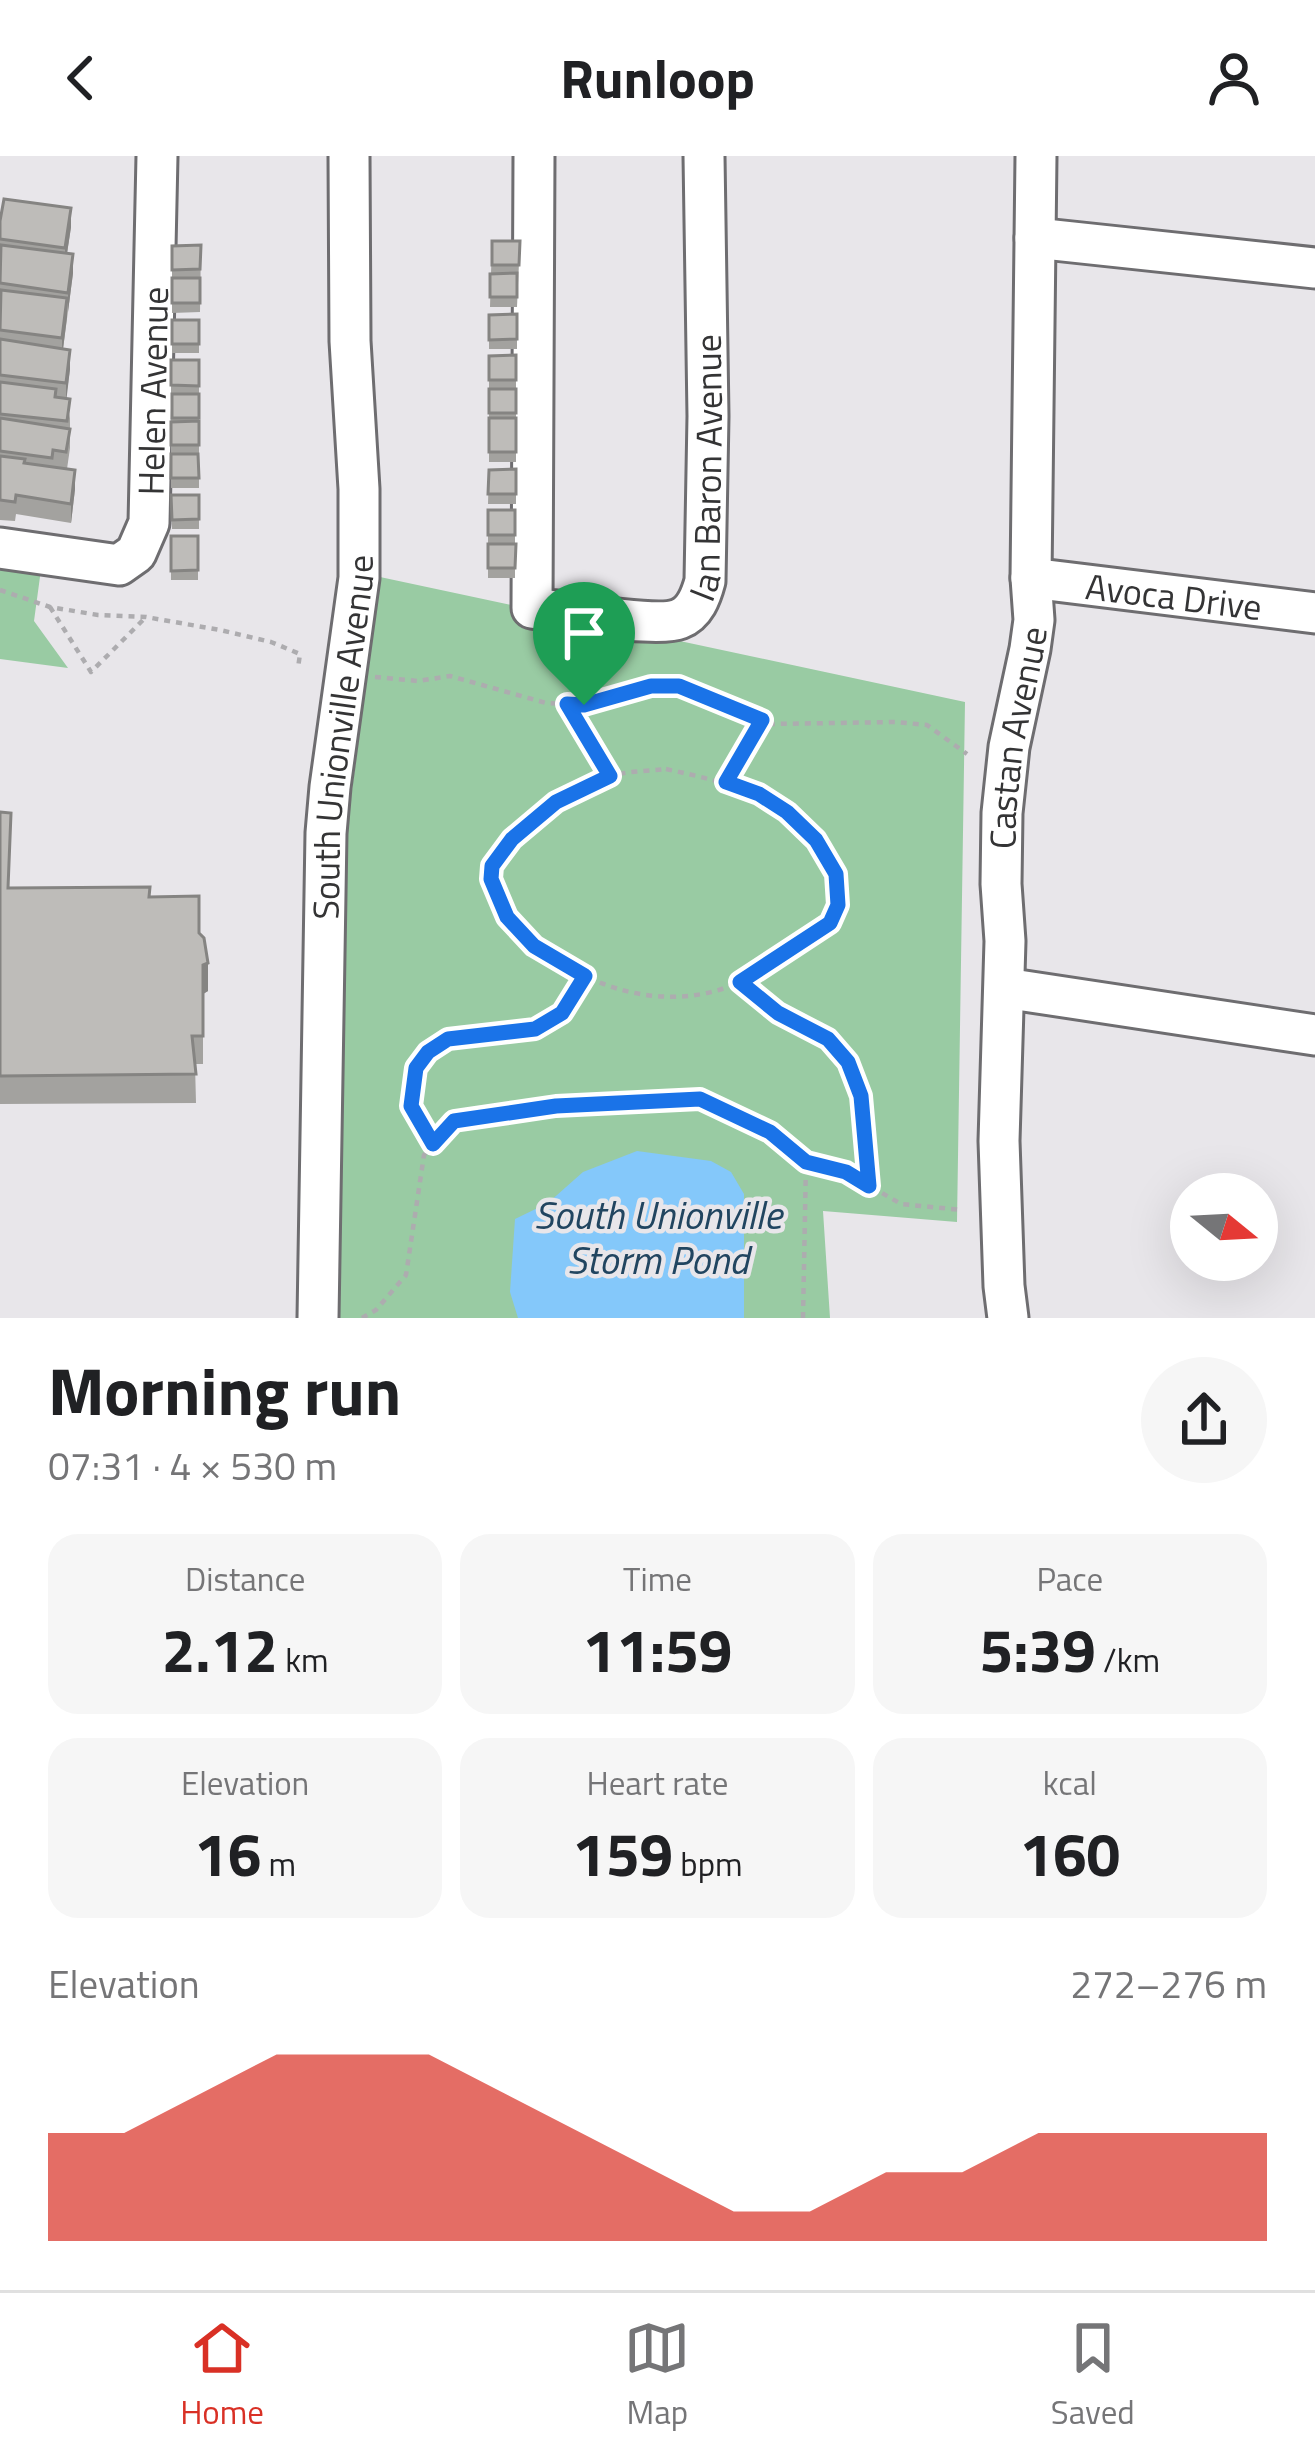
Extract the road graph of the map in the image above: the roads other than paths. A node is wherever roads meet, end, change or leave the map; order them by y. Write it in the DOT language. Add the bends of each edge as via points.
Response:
graph roads {
  1 [pos="157,156"];
  2 [pos="350,156"];
  3 [pos="534,156"];
  4 [pos="704,156"];
  5 [pos="1036,156"];
  6 [pos="1035,238"];
  7 [pos="1315,268"];
  8 [pos="0,548"];
  9 [pos="1031,578"];
  10 [pos="1315,613"];
  11 [pos="1005,988"];
  12 [pos="1315,1035"];
  13 [pos="318,1318"];
  14 [pos="1008,1318"];
  1 -- 8 [label="street, Helen Avenue" via="148,523 136,553 118,565"];
  2 -- 13 [label="street, South Unionville Avenue" via="359,578 326,833"];
  3 -- 4 [label="street, Ian Baron Avenue" via="532,608 659,622 682,619 700,601 705,580"];
  5 -- 6 [label="street, Castan Avenue"];
  6 -- 7 [label="street"];
  6 -- 9 [label="street, Castan Avenue"];
  9 -- 10 [label="street, Avoca Drive"];
  9 -- 11 [label="street, Castan Avenue" via="1034,620 1002,813"];
  11 -- 12 [label="street"];
  11 -- 14 [label="street, Castan Avenue" via="999,1141"];
}
